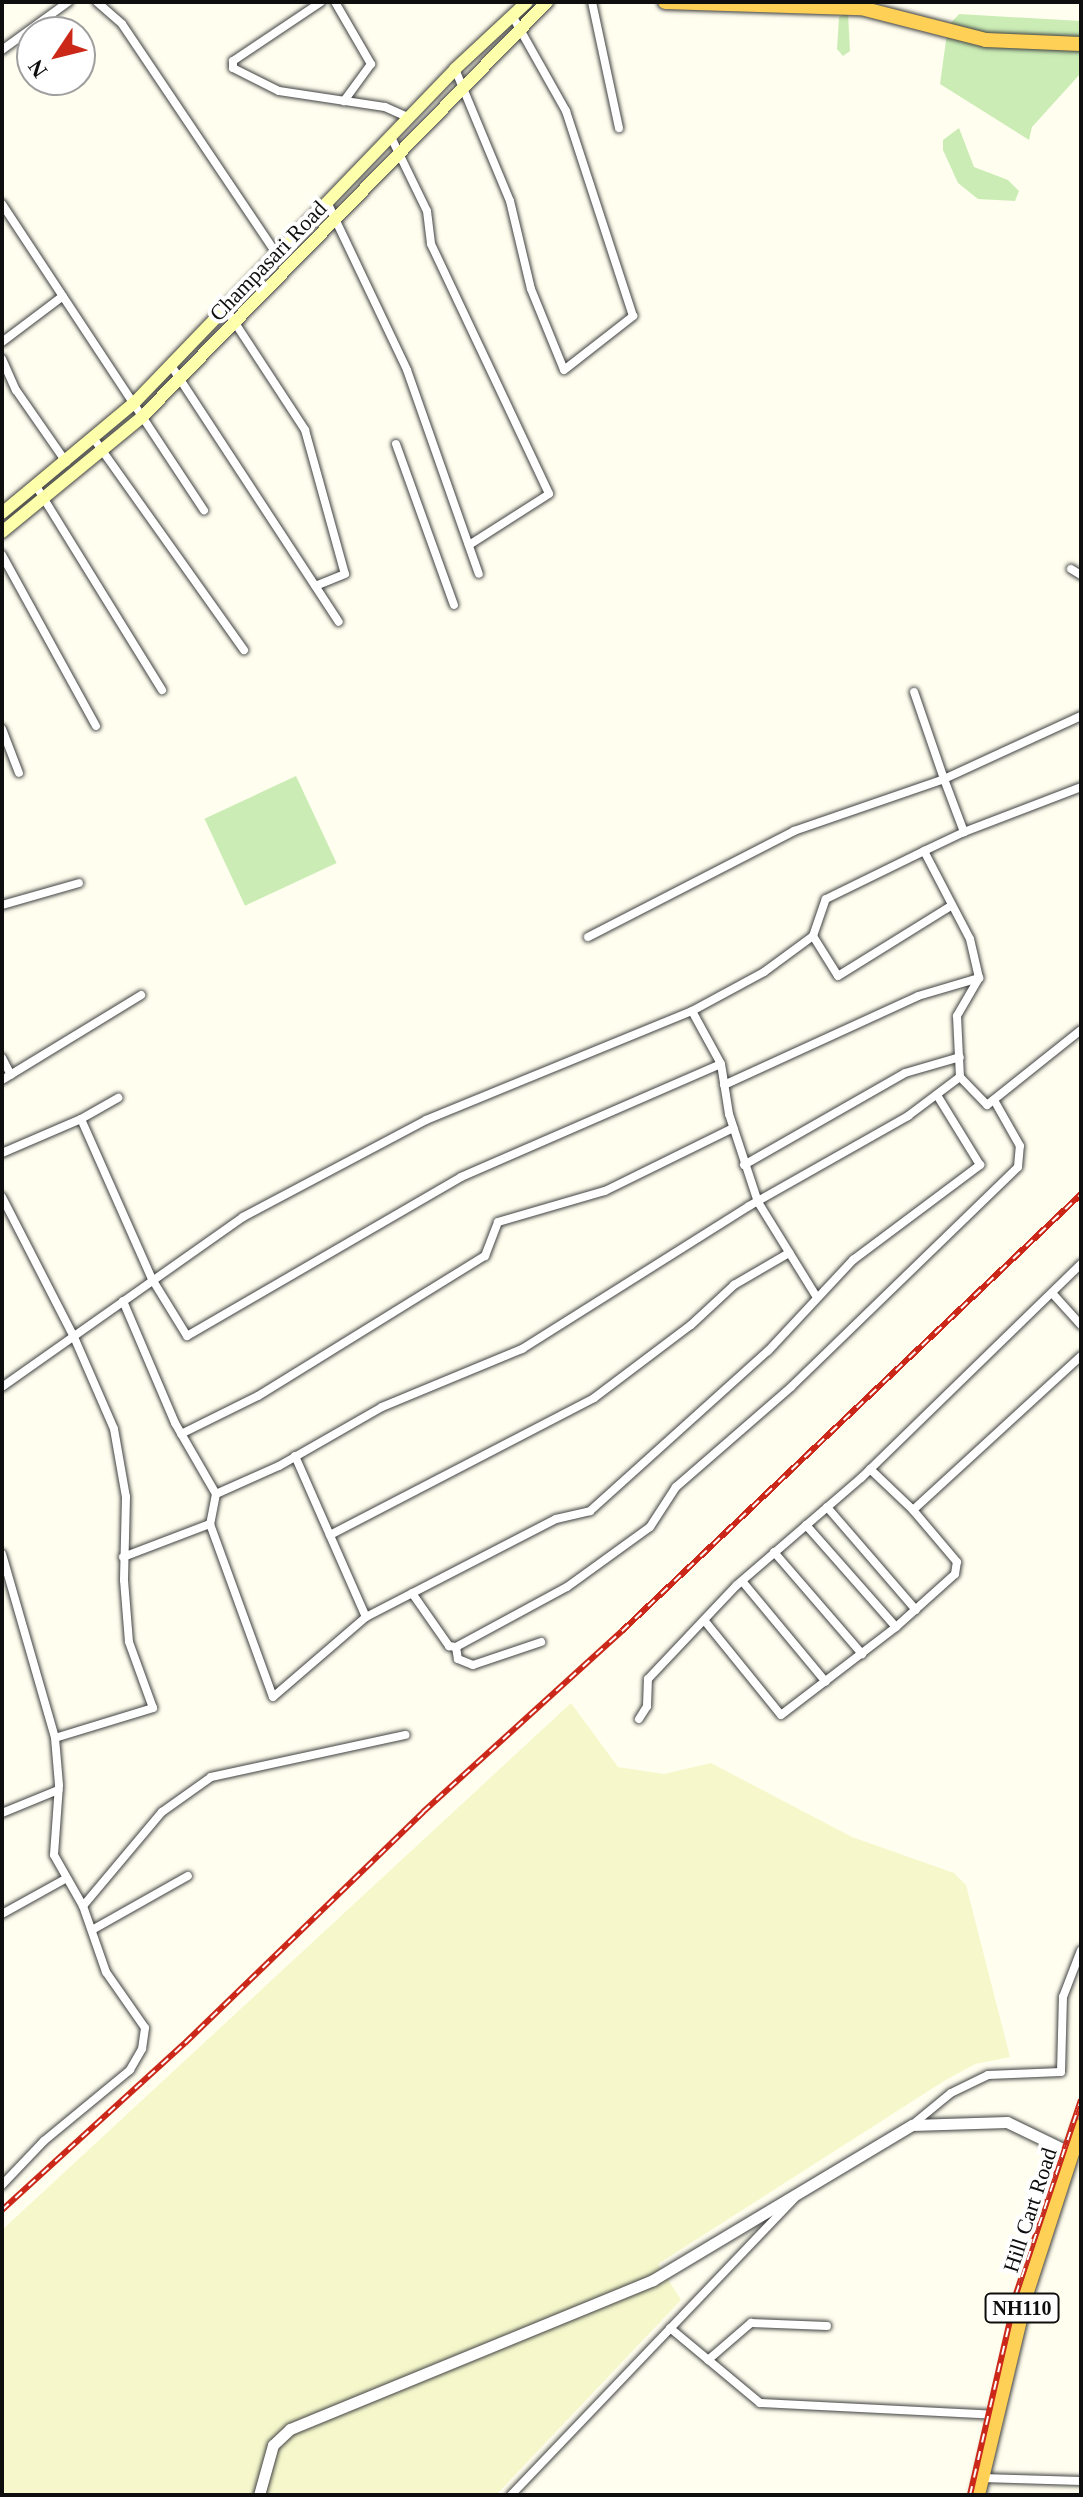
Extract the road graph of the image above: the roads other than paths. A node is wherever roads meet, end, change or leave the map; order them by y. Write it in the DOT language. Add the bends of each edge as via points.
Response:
graph roads {
  1 [pos="68,2"];
  2 [pos="97,2"];
  3 [pos="321,2"];
  4 [pos="335,2"];
  5 [pos="527,2"];
  6 [pos="547,2"];
  7 [pos="592,2"];
  8 [pos="665,2"];
  9 [pos="513,17"];
  10 [pos="519,30"];
  11 [pos="1081,44"];
  12 [pos="2,50"];
  13 [pos="455,69"];
  14 [pos="462,85"];
  15 [pos="344,101"];
  16 [pos="411,119"];
  17 [pos="619,128"];
  18 [pos="391,137"];
  19 [pos="400,155"];
  20 [pos="327,202"];
  21 [pos="2,204"];
  22 [pos="336,220"];
  23 [pos="276,253"];
  24 [pos="63,296"];
  25 [pos="224,306"];
  26 [pos="235,323"];
  27 [pos="2,342"];
  28 [pos="2,359"];
  29 [pos="170,364"];
  30 [pos="180,380"];
  31 [pos="134,403"];
  32 [pos="142,417"];
  33 [pos="94,439"];
  34 [pos="396,444"];
  35 [pos="102,451"];
  36 [pos="66,462"];
  37 [pos="36,486"];
  38 [pos="44,499"];
  39 [pos="3,509"];
  40 [pos="204,510"];
  41 [pos="2,532"];
  42 [pos="469,545"];
  43 [pos="2,555"];
  44 [pos="1071,569"];
  45 [pos="479,574"];
  46 [pos="1081,575"];
  47 [pos="315,586"];
  48 [pos="454,605"];
  49 [pos="339,622"];
  50 [pos="244,650"];
  51 [pos="162,690"];
  52 [pos="914,692"];
  53 [pos="1081,716"];
  54 [pos="96,726"];
  55 [pos="2,729"];
  56 [pos="19,773"];
  57 [pos="944,779"];
  58 [pos="1081,787"];
  59 [pos="964,832"];
  60 [pos="924,851"];
  61 [pos="79,883"];
  62 [pos="2,905"];
  63 [pos="951,906"];
  64 [pos="813,936"];
  65 [pos="588,937"];
  66 [pos="979,978"];
  67 [pos="141,995"];
  68 [pos="692,1011"];
  69 [pos="1081,1030"];
  70 [pos="960,1057"];
  71 [pos="2,1058"];
  72 [pos="721,1064"];
  73 [pos="11,1075"];
  74 [pos="960,1077"];
  75 [pos="2,1080"];
  76 [pos="724,1085"];
  77 [pos="937,1095"];
  78 [pos="118,1098"];
  79 [pos="994,1100"];
  80 [pos="81,1119"];
  81 [pos="733,1128"];
  82 [pos="2,1153"];
  83 [pos="744,1165"];
  84 [pos="2,1197"];
  85 [pos="758,1202"];
  86 [pos="789,1253"];
  87 [pos="1081,1264"];
  88 [pos="152,1279"];
  89 [pos="1052,1293"];
  90 [pos="816,1296"];
  91 [pos="123,1301"];
  92 [pos="1081,1325"];
  93 [pos="74,1337"];
  94 [pos="1081,1356"];
  95 [pos="2,1387"];
  96 [pos="181,1434"];
  97 [pos="295,1456"];
  98 [pos="870,1469"];
  99 [pos="216,1494"];
  100 [pos="827,1507"];
  101 [pos="913,1510"];
  102 [pos="210,1524"];
  103 [pos="806,1525"];
  104 [pos="330,1535"];
  105 [pos="774,1552"];
  106 [pos="2,1554"];
  107 [pos="123,1557"];
  108 [pos="742,1581"];
  109 [pos="412,1593"];
  110 [pos="916,1610"];
  111 [pos="366,1617"];
  112 [pos="704,1620"];
  113 [pos="896,1627"];
  114 [pos="541,1642"];
  115 [pos="456,1647"];
  116 [pos="862,1654"];
  117 [pos="826,1682"];
  118 [pos="639,1719"];
  119 [pos="406,1735"];
  120 [pos="55,1738"];
  121 [pos="58,1790"];
  122 [pos="2,1813"];
  123 [pos="188,1876"];
  124 [pos="67,1878"];
  125 [pos="83,1906"];
  126 [pos="2,1914"];
  127 [pos="92,1930"];
  128 [pos="1081,1950"];
  129 [pos="912,2125"];
  130 [pos="1081,2126"];
  131 [pos="1071,2153"];
  132 [pos="2,2185"];
  133 [pos="797,2197"];
  134 [pos="827,2326"];
  135 [pos="670,2328"];
  136 [pos="708,2360"];
  137 [pos="995,2415"];
  138 [pos="981,2478"];
  139 [pos="1081,2481"];
  140 [pos="259,2495"];
  141 [pos="511,2495"];
  142 [pos="978,2495"];
  1 -- 12 [label="street"];
  2 -- 23 [label="street" via="122,24"];
  3 -- 15 [label="street" via="233,67 279,91"];
  4 -- 15 [label="street" via="371,64"];
  5 -- 9 [label="main road, Champasari Road"];
  6 -- 10 [label="main road, Champasari Road"];
  7 -- 17 [label="street"];
  8 -- 11 [label="highway" via="861,8 986,40"];
  9 -- 10 [label="street"];
  9 -- 13 [label="main road, Champasari Road"];
  10 -- 14 [label="main road, Champasari Road"];
  10 -- 14 [label="street" via="566,111 633,316 564,370 531,289 510,201"];
  13 -- 14 [label="street"];
  13 -- 16 [label="main road, Champasari Road"];
  14 -- 19 [label="main road, Champasari Road"];
  15 -- 16 [label="street" via="385,107"];
  16 -- 18 [label="main road, Champasari Road"];
  18 -- 19 [label="street"];
  18 -- 20 [label="main road, Champasari Road"];
  19 -- 22 [label="main road, Champasari Road"];
  19 -- 42 [label="street" via="427,211 431,244 549,494"];
  20 -- 22 [label="street"];
  20 -- 23 [label="main road, Champasari Road"];
  21 -- 24 [label="street"];
  22 -- 26 [label="main road, Champasari Road"];
  22 -- 42 [label="street" via="407,370"];
  23 -- 25 [label="main road, Champasari Road"];
  24 -- 27 [label="street"];
  24 -- 31 [label="street"];
  25 -- 26 [label="street"];
  25 -- 29 [label="main road, Champasari Road"];
  26 -- 30 [label="main road, Champasari Road"];
  26 -- 47 [label="street" via="305,430 345,574"];
  28 -- 36 [label="street" via="16,390"];
  29 -- 30 [label="street"];
  29 -- 31 [label="main road, Champasari Road"];
  30 -- 32 [label="main road, Champasari Road"];
  30 -- 47 [label="street"];
  31 -- 32 [label="street"];
  31 -- 33 [label="main road, Champasari Road"];
  32 -- 35 [label="main road, Champasari Road"];
  32 -- 40 [label="street"];
  33 -- 35 [label="street"];
  33 -- 36 [label="main road, Champasari Road"];
  34 -- 48 [label="street"];
  35 -- 38 [label="main road, Champasari Road"];
  35 -- 50 [label="street"];
  36 -- 37 [label="main road, Champasari Road"];
  37 -- 38 [label="street"];
  37 -- 39 [label="main road, Champasari Road"];
  38 -- 41 [label="main road, Champasari Road"];
  38 -- 51 [label="street"];
  42 -- 45 [label="street"];
  43 -- 54 [label="street"];
  44 -- 46 [label="street"];
  47 -- 49 [label="street"];
  52 -- 57 [label="street"];
  53 -- 57 [label="street"];
  55 -- 56 [label="street"];
  57 -- 59 [label="street"];
  57 -- 65 [label="street" via="794,831"];
  58 -- 59 [label="street"];
  59 -- 60 [label="street"];
  60 -- 63 [label="street"];
  60 -- 64 [label="street" via="826,899"];
  61 -- 62 [label="street"];
  63 -- 64 [label="street" via="838,976"];
  63 -- 66 [label="street" via="970,939"];
  64 -- 68 [label="street" via="764,972"];
  66 -- 70 [label="street" via="957,1016"];
  66 -- 76 [label="street" via="918,996"];
  67 -- 73 [label="street"];
  68 -- 72 [label="street"];
  68 -- 88 [label="street" via="344,1159 243,1217"];
  69 -- 79 [label="street"];
  70 -- 74 [label="street"];
  70 -- 83 [label="street" via="905,1073"];
  71 -- 73 [label="street"];
  72 -- 76 [label="street"];
  72 -- 88 [label="street" via="461,1177 187,1336"];
  73 -- 75 [label="street"];
  74 -- 77 [label="street"];
  74 -- 79 [label="street" via="987,1105"];
  76 -- 81 [label="street"];
  77 -- 85 [label="street"];
  77 -- 90 [label="street" via="980,1165 853,1260"];
  78 -- 80 [label="street"];
  79 -- 115 [label="street" via="1020,1146 1018,1167 791,1387 676,1487 650,1527 567,1587"];
  80 -- 82 [label="street"];
  80 -- 88 [label="street"];
  81 -- 83 [label="street"];
  81 -- 96 [label="street" via="605,1191 498,1222 485,1256 258,1396"];
  83 -- 85 [label="street"];
  84 -- 93 [label="street"];
  85 -- 86 [label="street"];
  85 -- 97 [label="street" via="522,1349 382,1407"];
  86 -- 90 [label="street"];
  86 -- 104 [label="street" via="734,1285 691,1325 594,1398"];
  87 -- 89 [label="street"];
  88 -- 91 [label="street"];
  89 -- 92 [label="street"];
  89 -- 98 [label="street"];
  90 -- 109 [label="street" via="768,1351 590,1511 556,1519"];
  91 -- 93 [label="street"];
  91 -- 96 [label="street"];
  93 -- 95 [label="street"];
  93 -- 107 [label="street" via="114,1429 126,1497"];
  94 -- 101 [label="street"];
  96 -- 99 [label="street"];
  97 -- 99 [label="street"];
  97 -- 104 [label="street"];
  98 -- 100 [label="street"];
  98 -- 101 [label="street"];
  99 -- 102 [label="street"];
  100 -- 103 [label="street"];
  100 -- 110 [label="street"];
  101 -- 110 [label="street" via="958,1568"];
  102 -- 107 [label="street"];
  102 -- 111 [label="street" via="273,1697"];
  103 -- 105 [label="street"];
  103 -- 113 [label="street"];
  104 -- 111 [label="street"];
  105 -- 108 [label="street"];
  105 -- 116 [label="street"];
  106 -- 120 [label="street"];
  107 -- 120 [label="street" via="129,1642 153,1708"];
  108 -- 112 [label="street"];
  108 -- 117 [label="street"];
  109 -- 111 [label="street"];
  109 -- 115 [label="street" via="449,1646"];
  110 -- 113 [label="street"];
  112 -- 117 [label="street" via="781,1715"];
  112 -- 118 [label="street" via="648,1679 647,1706"];
  113 -- 116 [label="street"];
  114 -- 115 [label="street" via="473,1665 458,1659"];
  116 -- 117 [label="street"];
  119 -- 125 [label="street" via="211,1777 162,1812"];
  120 -- 121 [label="street"];
  121 -- 122 [label="street"];
  121 -- 124 [label="street" via="54,1855"];
  123 -- 127 [label="street"];
  124 -- 125 [label="street"];
  124 -- 126 [label="street"];
  125 -- 127 [label="street"];
  127 -- 132 [label="street" via="106,1972 145,2028 142,2049 130,2070 44,2141"];
  128 -- 129 [label="street" via="1063,1997 1061,2072 988,2075 951,2093"];
  129 -- 131 [label="street" via="1007,2122"];
  129 -- 133 [label="street"];
  130 -- 131 [label="highway, Hill Cart Road / NH110"];
  131 -- 137 [label="highway, Hill Cart Road / NH110"];
  133 -- 135 [label="street"];
  133 -- 140 [label="street" via="653,2280 290,2429 273,2445"];
  134 -- 136 [label="street" via="751,2323"];
  135 -- 136 [label="street"];
  135 -- 141 [label="street"];
  136 -- 137 [label="street" via="760,2403"];
  137 -- 138 [label="highway, Hill Cart Road / NH110"];
  138 -- 139 [label="street"];
  138 -- 142 [label="highway, Hill Cart Road / NH110"];
}
